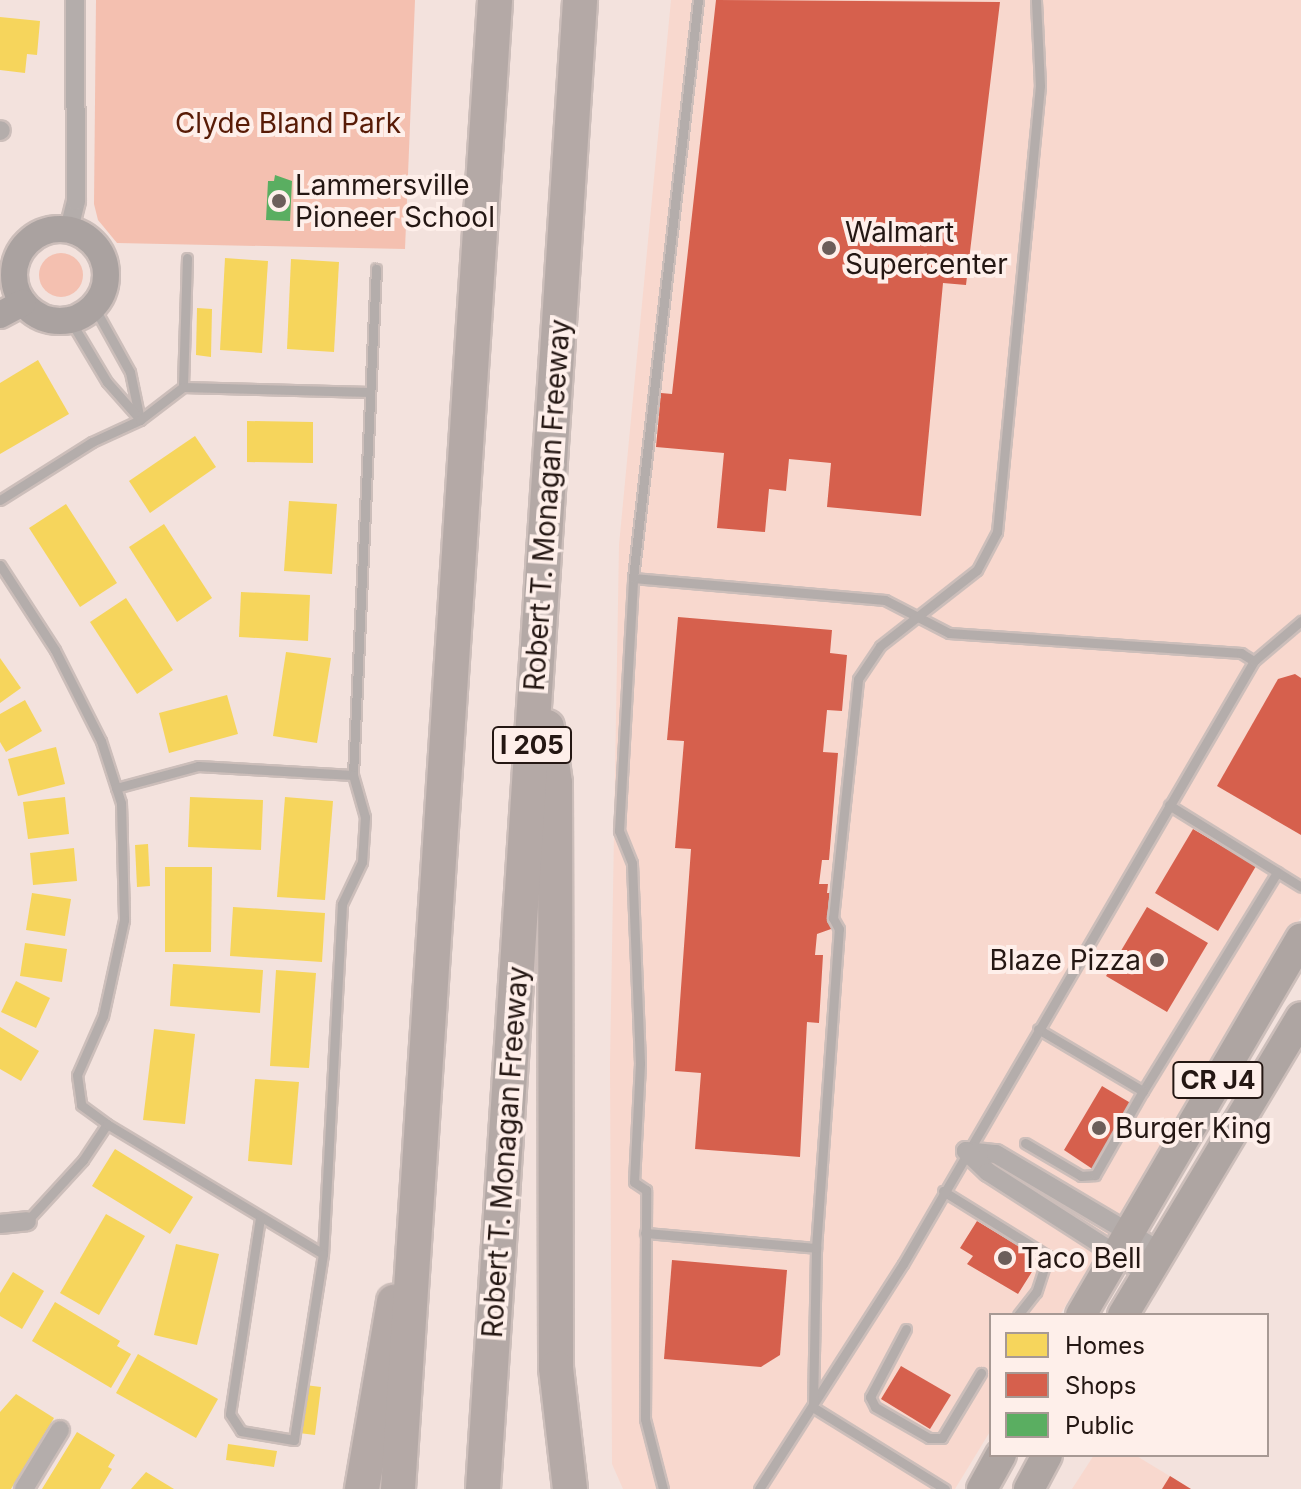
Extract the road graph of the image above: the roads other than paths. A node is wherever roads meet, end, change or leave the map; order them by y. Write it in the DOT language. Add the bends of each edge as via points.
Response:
graph roads {
  1 [pos="75,0"];
  2 [pos="495,0"];
  3 [pos="580,0"];
  4 [pos="698,0"];
  5 [pos="1036,0"];
  6 [pos="69,229"];
  7 [pos="187,258"];
  8 [pos="376,269"];
  9 [pos="94,307"];
  10 [pos="11,309"];
  11 [pos="70,320"];
  12 [pos="183,387"];
  13 [pos="370,392"];
  14 [pos="140,420"];
  15 [pos="0,500"];
  16 [pos="0,565"];
  17 [pos="633,578"];
  18 [pos="920,615"];
  19 [pos="1301,621"];
  20 [pos="538,657"];
  21 [pos="1254,661"];
  22 [pos="353,775"];
  23 [pos="116,788"];
  24 [pos="1169,805"];
  25 [pos="1277,872"];
  26 [pos="1301,887"];
  27 [pos="1301,939"];
  28 [pos="1301,1017"];
  29 [pos="1038,1029"];
  30 [pos="1143,1091"];
  31 [pos="107,1124"];
  32 [pos="1025,1143"];
  33 [pos="966,1151"];
  34 [pos="943,1191"];
  35 [pos="417,1212"];
  36 [pos="260,1218"];
  37 [pos="27,1221"];
  38 [pos="0,1224"];
  39 [pos="645,1233"];
  40 [pos="1122,1244"];
  41 [pos="816,1248"];
  42 [pos="323,1254"];
  43 [pos="1154,1263"];
  44 [pos="1020,1313"];
  45 [pos="1082,1313"];
  46 [pos="1124,1313"];
  47 [pos="906,1329"];
  48 [pos="981,1373"];
  49 [pos="813,1407"];
  50 [pos="60,1430"];
  51 [pos="1000,1457"];
  52 [pos="1046,1457"];
  53 [pos="24,1489"];
  54 [pos="362,1489"];
  55 [pos="398,1489"];
  56 [pos="483,1489"];
  57 [pos="570,1489"];
  58 [pos="663,1489"];
  59 [pos="759,1489"];
  60 [pos="945,1489"];
  61 [pos="982,1489"];
  62 [pos="1029,1489"];
  1 -- 6 [label="street" via="76,201"];
  2 -- 35 [label="highway"];
  3 -- 20 [label="highway, Robert T. Monagan Freeway / I 205"];
  4 -- 17 [label="lane"];
  5 -- 18 [label="lane" via="1040,86 997,532 977,570"];
  6 -- 9 [label="street" via="95,245 106,264 106,285"];
  6 -- 10 [label="street" via="33,237 20,251"];
  7 -- 12 [label="lane"];
  8 -- 13 [label="lane"];
  9 -- 11 [label="street"];
  9 -- 14 [label="lane" via="130,372"];
  10 -- 11 [label="street"];
  11 -- 14 [label="lane" via="107,382"];
  12 -- 13 [label="lane"];
  12 -- 14 [label="lane"];
  13 -- 22 [label="lane"];
  14 -- 15 [label="lane" via="92,442"];
  16 -- 23 [label="lane" via="55,650 101,741"];
  17 -- 18 [label="lane" via="885,600"];
  17 -- 39 [label="lane" via="619,831 632,863 640,1063 634,1182 646,1190"];
  18 -- 21 [label="lane" via="949,633 1241,653"];
  18 -- 41 [label="lane" via="880,646 852,698 833,918 838,945"];
  19 -- 21 [label="lane"];
  20 -- 56 [label="highway, Robert T. Monagan Freeway / I 205"];
  20 -- 57 [label="highway" via="555,783 556,1368"];
  21 -- 24 [label="lane"];
  22 -- 23 [label="lane" via="198,766"];
  22 -- 42 [label="lane" via="365,817 362,862 342,904"];
  23 -- 31 [label="lane" via="124,920 103,1016 77,1075 81,1105"];
  24 -- 25 [label="lane"];
  24 -- 29 [label="lane"];
  25 -- 26 [label="lane"];
  25 -- 30 [label="lane"];
  27 -- 40 [label="main road, CR J4"];
  28 -- 43 [label="main road, CR J4"];
  29 -- 30 [label="lane"];
  29 -- 33 [label="lane"];
  30 -- 32 [label="lane" via="1095,1175 1081,1176"];
  31 -- 36 [label="lane"];
  31 -- 37 [label="lane" via="83,1160"];
  33 -- 34 [label="lane"];
  33 -- 40 [label="street" via="988,1172"];
  33 -- 40 [label="street" via="996,1154"];
  34 -- 44 [label="lane" via="1048,1256 1036,1292"];
  34 -- 49 [label="lane"];
  35 -- 54 [label="highway" via="387,1330"];
  35 -- 55 [label="highway"];
  36 -- 42 [label="lane"];
  36 -- 42 [label="lane" via="230,1414 241,1431 294,1440"];
  37 -- 38 [label="street"];
  39 -- 41 [label="lane"];
  39 -- 58 [label="lane" via="645,1419"];
  40 -- 43 [label="street"];
  40 -- 43 [label="street"];
  40 -- 45 [label="main road, CR J4"];
  41 -- 49 [label="lane"];
  43 -- 46 [label="main road, CR J4"];
  47 -- 48 [label="lane" via="870,1397 888,1415 929,1438 942,1438"];
  49 -- 59 [label="lane"];
  49 -- 60 [label="lane"];
  50 -- 53 [label="street"];
  51 -- 61 [label="main road"];
  52 -- 62 [label="main road"];
}
